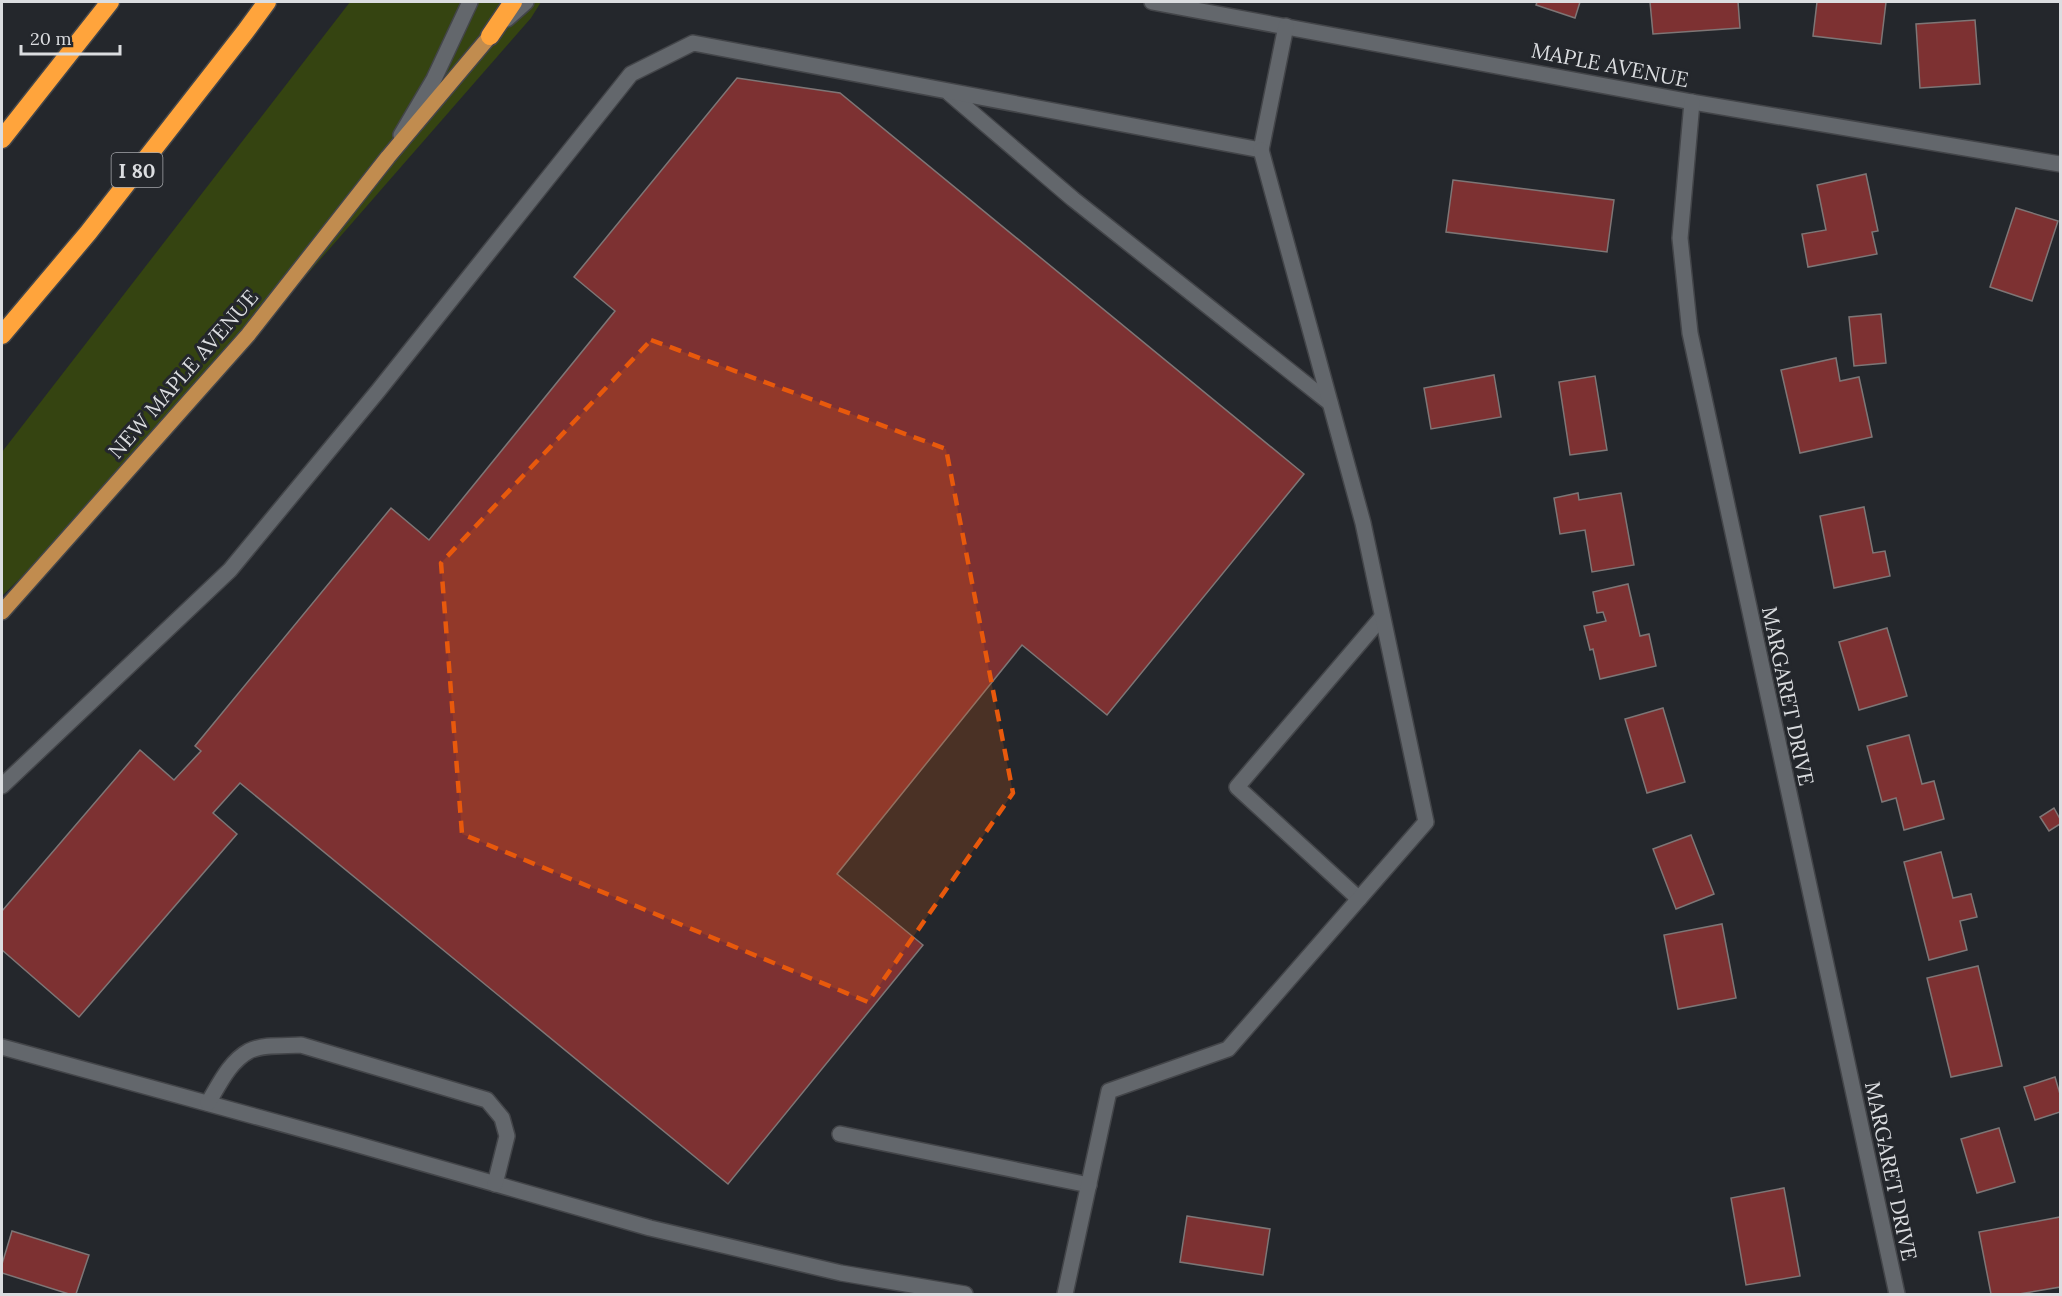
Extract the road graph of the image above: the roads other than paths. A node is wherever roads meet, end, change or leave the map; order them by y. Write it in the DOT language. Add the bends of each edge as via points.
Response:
graph roads {
  1 [pos="110,2"];
  2 [pos="267,2"];
  3 [pos="470,2"];
  4 [pos="513,2"];
  5 [pos="526,2"];
  6 [pos="1152,2"];
  7 [pos="1286,26"];
  8 [pos="490,36"];
  9 [pos="947,91"];
  10 [pos="1692,102"];
  11 [pos="2,139"];
  12 [pos="1261,150"];
  13 [pos="388,157"];
  14 [pos="2061,164"];
  15 [pos="2,335"];
  16 [pos="1330,403"];
  17 [pos="2,612"];
  18 [pos="1382,616"];
  19 [pos="2,786"];
  20 [pos="1359,899"];
  21 [pos="2,1047"];
  22 [pos="208,1103"];
  23 [pos="840,1134"];
  24 [pos="495,1184"];
  25 [pos="1089,1185"];
  26 [pos="965,1294"];
  27 [pos="1065,1294"];
  28 [pos="1897,1294"];
  1 -- 11 [label="highway"];
  2 -- 15 [label="highway, I 80" via="102,215"];
  3 -- 13 [label="street, NEW MAPLE AVENUE" via="434,79"];
  4 -- 8 [label="highway"];
  5 -- 8 [label="street"];
  6 -- 7 [label="street, MAPLE AVENUE"];
  7 -- 10 [label="street, MAPLE AVENUE"];
  7 -- 12 [label="street"];
  8 -- 13 [label="main road, NEW MAPLE AVENUE"];
  9 -- 12 [label="street"];
  9 -- 16 [label="street" via="1073,199"];
  9 -- 19 [label="street" via="693,43 631,75 230,570"];
  10 -- 14 [label="street, MAPLE AVENUE"];
  10 -- 28 [label="street, MARGARET DRIVE" via="1680,238 1689,333"];
  12 -- 16 [label="street"];
  13 -- 17 [label="main road, NEW MAPLE AVENUE" via="248,335"];
  16 -- 18 [label="street" via="1363,523"];
  18 -- 20 [label="street" via="1426,822"];
  18 -- 20 [label="street" via="1237,788"];
  20 -- 25 [label="street" via="1228,1049 1109,1091"];
  21 -- 22 [label="street"];
  22 -- 24 [label="street"];
  22 -- 24 [label="street" via="230,1068 250,1051 301,1046 487,1100 502,1118 507,1136"];
  23 -- 25 [label="street"];
  24 -- 26 [label="street" via="650,1227 841,1273"];
  25 -- 27 [label="street"];
}
